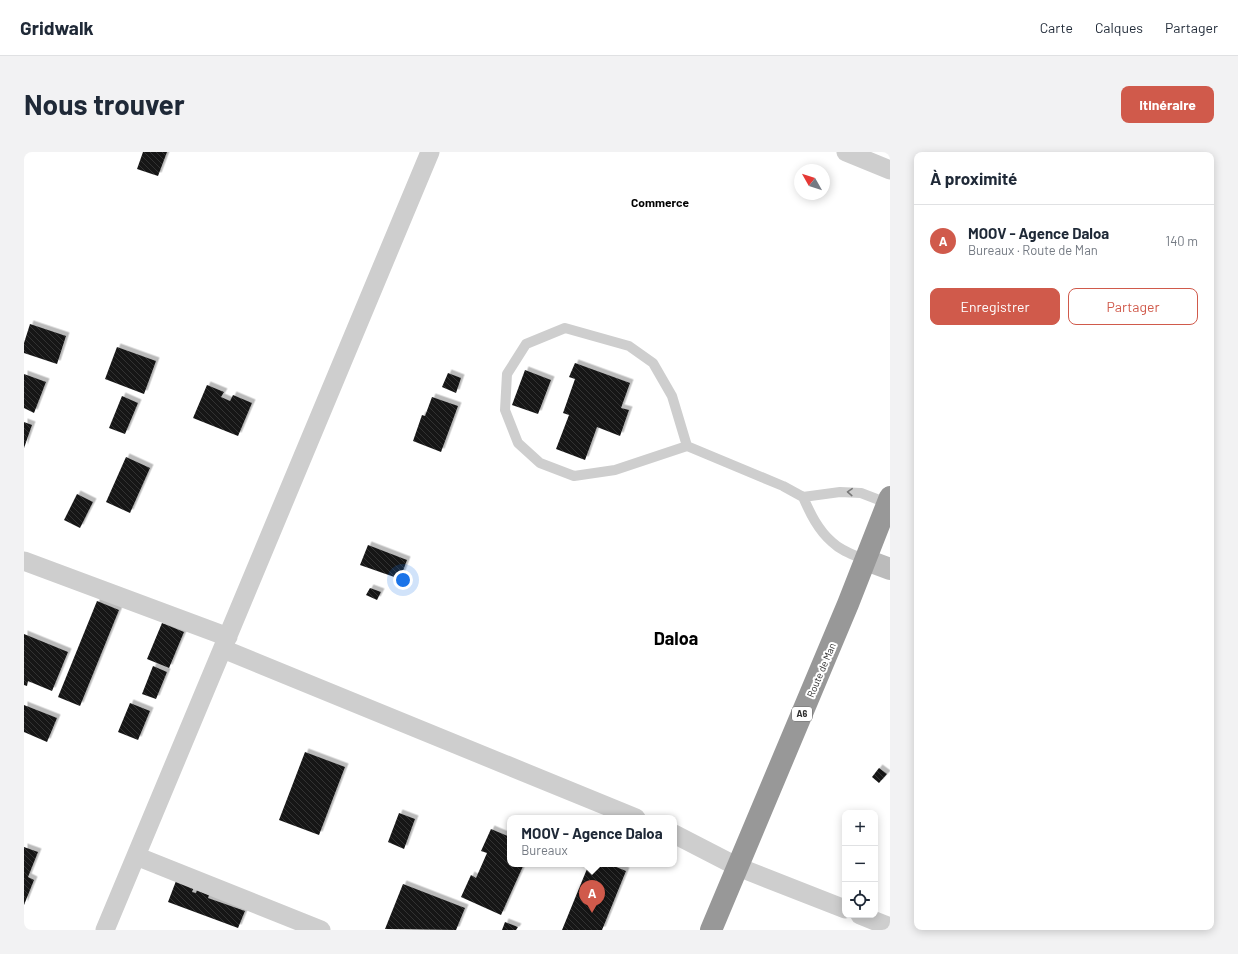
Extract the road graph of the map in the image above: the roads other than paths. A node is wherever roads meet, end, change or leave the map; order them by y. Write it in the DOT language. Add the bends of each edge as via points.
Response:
graph roads {
  1 [pos="430,152"];
  2 [pos="846,152"];
  3 [pos="890,170"];
  4 [pos="686,446"];
  5 [pos="803,497"];
  6 [pos="889,502"];
  7 [pos="866,560"];
  8 [pos="24,561"];
  9 [pos="890,569"];
  10 [pos="225,643"];
  11 [pos="629,815"];
  12 [pos="677,836"];
  13 [pos="136,856"];
  14 [pos="738,867"];
  15 [pos="842,908"];
  16 [pos="868,918"];
  17 [pos="890,927"];
  18 [pos="105,930"];
  19 [pos="320,930"];
  20 [pos="711,930"];
  1 -- 10 [label="street"];
  2 -- 3 [label="street"];
  4 -- 4 [label="lane" via="672,396 653,363 629,346 565,328 526,344 507,374 505,410 518,443 540,463 574,476 615,470"];
  4 -- 5 [label="lane" via="783,486"];
  6 -- 5 [label="lane, one-way" via="861,493 840,492"];
  5 -- 7 [label="lane" via="812,519 832,542"];
  6 -- 7 [label="highway, Route de Man / A6"];
  7 -- 9 [label="street"];
  7 -- 14 [label="highway, Route de Man / A6"];
  8 -- 10 [label="street"];
  10 -- 11 [label="street"];
  10 -- 13 [label="street"];
  12 -- 14 [label="street"];
  13 -- 18 [label="street"];
  13 -- 19 [label="street"];
  14 -- 15 [label="street"];
  14 -- 20 [label="highway, Route de Man / A6"];
  16 -- 17 [label="street"];
}
